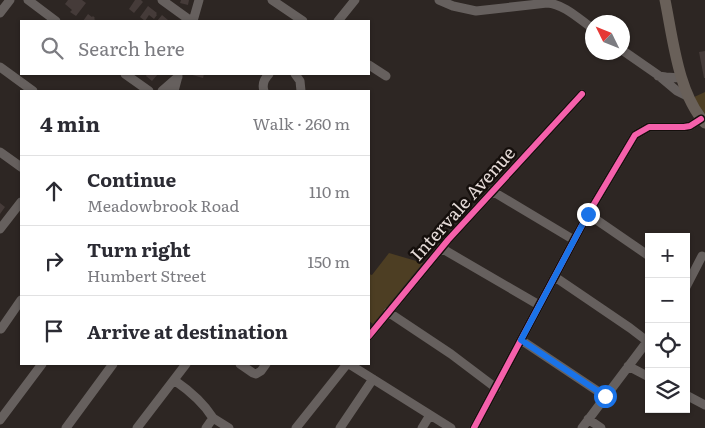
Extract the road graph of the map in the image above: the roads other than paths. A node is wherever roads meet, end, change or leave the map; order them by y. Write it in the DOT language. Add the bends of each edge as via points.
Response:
graph roads {
  1 [pos="10,0"];
  2 [pos="28,0"];
  3 [pos="162,0"];
  4 [pos="199,0"];
  5 [pos="272,0"];
  6 [pos="356,0"];
  7 [pos="439,0"];
  8 [pos="665,0"];
  9 [pos="0,14"];
  10 [pos="55,20"];
  11 [pos="191,20"];
  12 [pos="192,20"];
  13 [pos="302,20"];
  14 [pos="339,20"];
  15 [pos="585,23"];
  16 [pos="630,56"];
  17 [pos="370,66"];
  18 [pos="0,67"];
  19 [pos="126,75"];
  20 [pos="268,75"];
  21 [pos="296,75"];
  22 [pos="178,76"];
  23 [pos="386,76"];
  24 [pos="658,76"];
  25 [pos="681,78"];
  26 [pos="31,90"];
  27 [pos="148,90"];
  28 [pos="163,90"];
  29 [pos="174,90"];
  30 [pos="264,90"];
  31 [pos="301,90"];
  32 [pos="582,94"];
  33 [pos="689,97"];
  34 [pos="703,121"];
  35 [pos="0,152"];
  36 [pos="20,167"];
  37 [pos="492,190"];
  38 [pos="20,203"];
  39 [pos="588,214"];
  40 [pos="0,229"];
  41 [pos="574,240"];
  42 [pos="441,248"];
  43 [pos="645,253"];
  44 [pos="702,256"];
  45 [pos="555,277"];
  46 [pos="690,278"];
  47 [pos="20,301"];
  48 [pos="539,305"];
  49 [pos="388,312"];
  50 [pos="372,326"];
  51 [pos="1,329"];
  52 [pos="645,338"];
  53 [pos="521,340"];
  54 [pos="645,344"];
  55 [pos="41,365"];
  56 [pos="112,365"];
  57 [pos="185,365"];
  58 [pos="241,365"];
  59 [pos="265,365"];
  60 [pos="347,365"];
  61 [pos="350,365"];
  62 [pos="628,366"];
  63 [pos="645,374"];
  64 [pos="373,379"];
  65 [pos="174,380"];
  66 [pos="496,388"];
  67 [pos="605,396"];
  68 [pos="690,397"];
  69 [pos="705,405"];
  70 [pos="430,415"];
  71 [pos="213,418"];
  72 [pos="588,419"];
  73 [pos="0,420"];
  74 [pos="66,428"];
  75 [pos="137,428"];
  76 [pos="206,428"];
  77 [pos="230,428"];
  78 [pos="296,428"];
  79 [pos="340,428"];
  80 [pos="422,428"];
  81 [pos="451,428"];
  82 [pos="474,428"];
  83 [pos="582,428"];
  84 [pos="601,428"];
  1 -- 9 [label="street"];
  2 -- 10 [label="street"];
  3 -- 11 [label="street"];
  4 -- 12 [label="street"];
  5 -- 13 [label="street"];
  6 -- 14 [label="street"];
  7 -- 15 [label="street" via="476,11 554,4"];
  8 -- 25 [label="main road"];
  16 -- 24 [label="street"];
  17 -- 23 [label="street"];
  18 -- 26 [label="street"];
  19 -- 27 [label="street"];
  20 -- 30 [label="street" via="263,84"];
  21 -- 31 [label="street"];
  22 -- 28 [label="street"];
  22 -- 29 [label="street"];
  24 -- 25 [label="street"];
  24 -- 33 [label="street"];
  25 -- 33 [label="main road"];
  32 -- 37 [label="street, Intervale Avenue"];
  33 -- 34 [label="main road"];
  34 -- 39 [label="street" via="684,127 654,126 638,132"];
  35 -- 36 [label="street"];
  37 -- 41 [label="street"];
  37 -- 42 [label="street, Intervale Avenue"];
  38 -- 40 [label="street"];
  39 -- 41 [label="street"];
  39 -- 43 [label="street"];
  41 -- 45 [label="street"];
  42 -- 48 [label="street"];
  42 -- 49 [label="street, Intervale Avenue"];
  44 -- 46 [label="street"];
  45 -- 48 [label="street"];
  45 -- 52 [label="street"];
  47 -- 51 [label="street"];
  48 -- 53 [label="street"];
  49 -- 50 [label="street, Intervale Avenue"];
  49 -- 66 [label="street"];
  53 -- 66 [label="street"];
  53 -- 67 [label="street"];
  54 -- 62 [label="street"];
  55 -- 73 [label="street"];
  56 -- 74 [label="street"];
  57 -- 65 [label="street"];
  58 -- 59 [label="street" via="256,374"];
  60 -- 78 [label="street"];
  61 -- 64 [label="street"];
  62 -- 63 [label="street"];
  62 -- 67 [label="street"];
  64 -- 70 [label="street"];
  64 -- 79 [label="street"];
  65 -- 71 [label="street" via="196,396"];
  65 -- 75 [label="street"];
  66 -- 82 [label="street"];
  67 -- 72 [label="street"];
  68 -- 69 [label="street"];
  70 -- 80 [label="street"];
  70 -- 81 [label="street"];
  71 -- 76 [label="street"];
  71 -- 77 [label="street"];
  72 -- 83 [label="street"];
  72 -- 84 [label="street"];
}
